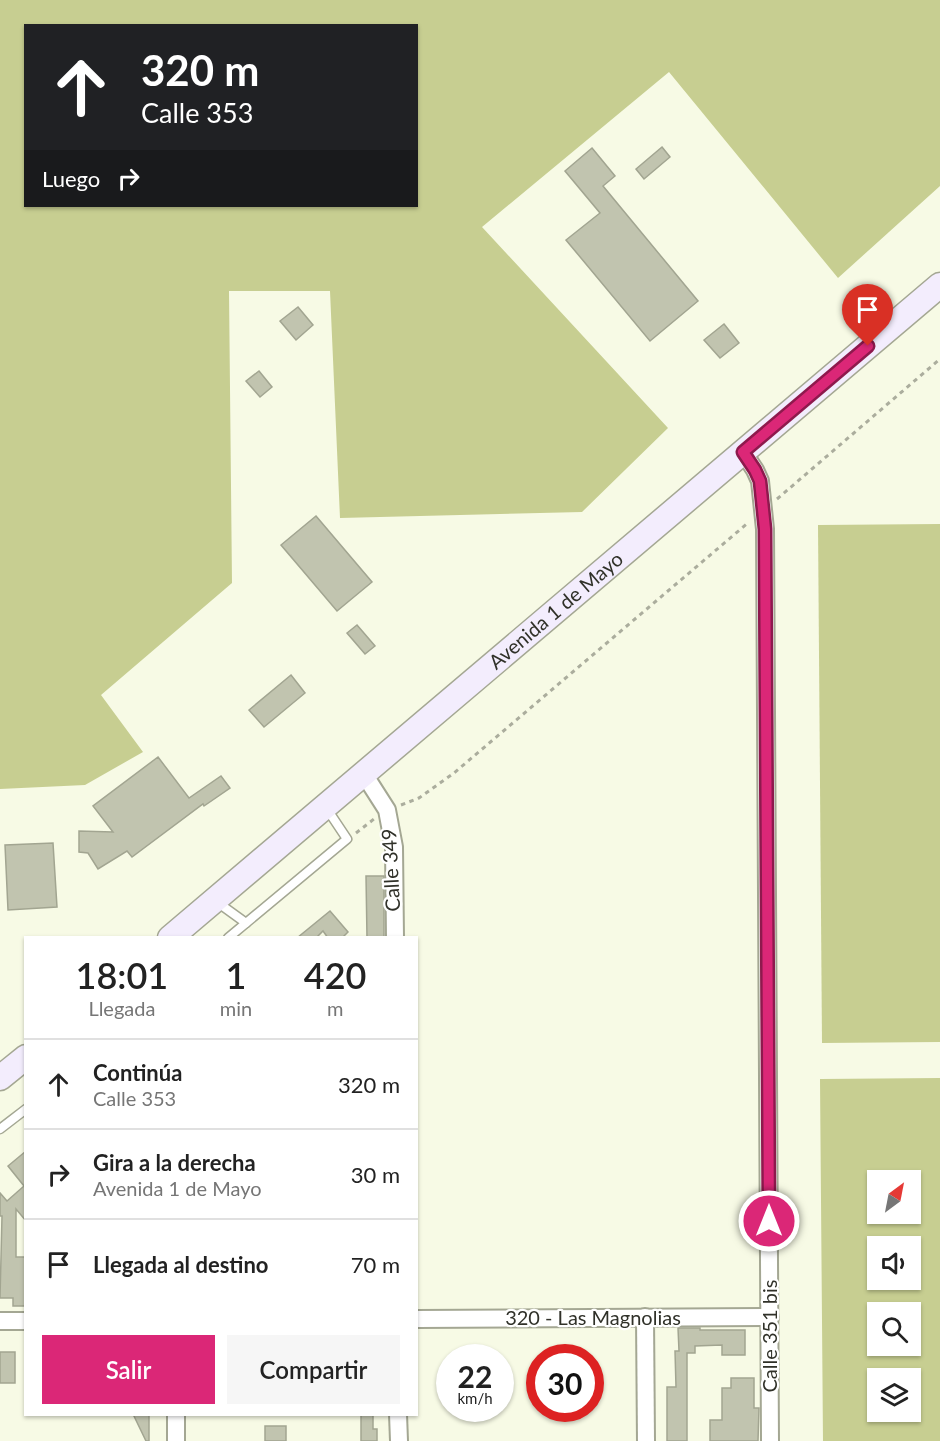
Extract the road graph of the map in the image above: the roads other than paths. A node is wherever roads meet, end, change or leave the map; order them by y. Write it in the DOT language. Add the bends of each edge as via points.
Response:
graph roads {
  1 [pos="940,285"];
  2 [pos="743,452"];
  3 [pos="364,774"];
  4 [pos="325,806"];
  5 [pos="214,900"];
  6 [pos="246,923"];
  7 [pos="172,936"];
  8 [pos="230,936"];
  9 [pos="395,936"];
  10 [pos="24,1060"];
  11 [pos="0,1078"];
  12 [pos="24,1111"];
  13 [pos="0,1129"];
  14 [pos="645,1317"];
  15 [pos="770,1317"];
  16 [pos="418,1319"];
  17 [pos="0,1321"];
  18 [pos="24,1321"];
  19 [pos="176,1416"];
  20 [pos="398,1416"];
  21 [pos="176,1441"];
  22 [pos="399,1441"];
  23 [pos="646,1441"];
  24 [pos="770,1441"];
  1 -- 2 [label="main road, Avenida 1 de Mayo"];
  2 -- 3 [label="main road, Avenida 1 de Mayo"];
  2 -- 15 [label="street, Calle 351 bis" via="760,481 765,541"];
  3 -- 4 [label="main road, Avenida 1 de Mayo"];
  3 -- 9 [label="street, Calle 349" via="387,810 394,847"];
  4 -- 5 [label="main road, Avenida 1 de Mayo"];
  4 -- 6 [label="lane" via="347,840"];
  5 -- 6 [label="lane"];
  5 -- 7 [label="main road, Avenida 1 de Mayo"];
  6 -- 8 [label="lane"];
  10 -- 11 [label="main road"];
  12 -- 13 [label="lane"];
  14 -- 15 [label="street, 320 - Las Magnolias"];
  14 -- 16 [label="street, 320 - Las Magnolias"];
  14 -- 23 [label="street"];
  15 -- 24 [label="street, Calle 351 bis"];
  17 -- 18 [label="street"];
  19 -- 21 [label="street"];
  20 -- 22 [label="street"];
}
